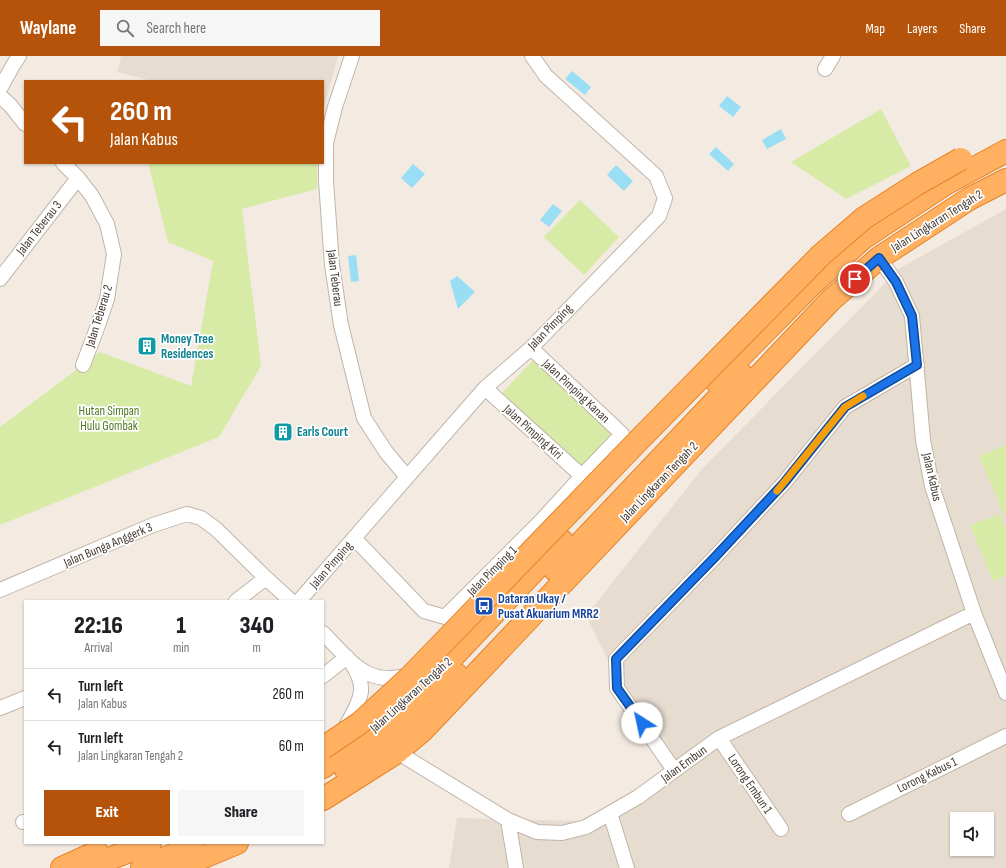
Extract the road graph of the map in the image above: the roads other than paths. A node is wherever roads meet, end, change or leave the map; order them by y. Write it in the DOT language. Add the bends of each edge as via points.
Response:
graph roads {
  1 [pos="20,56"];
  2 [pos="532,56"];
  3 [pos="833,56"];
  4 [pos="351,61"];
  5 [pos="825,69"];
  6 [pos="0,90"];
  7 [pos="0,96"];
  8 [pos="24,123"];
  9 [pos="1006,140"];
  10 [pos="1006,151"];
  11 [pos="65,164"];
  12 [pos="1006,167"];
  13 [pos="1006,172"];
  14 [pos="78,178"];
  15 [pos="980,178"];
  16 [pos="1006,180"];
  17 [pos="879,258"];
  18 [pos="0,279"];
  19 [pos="531,348"];
  20 [pos="83,364"];
  21 [pos="917,365"];
  22 [pos="485,388"];
  23 [pos="622,434"];
  24 [pos="582,476"];
  25 [pos="407,477"];
  26 [pos="354,538"];
  27 [pos="266,578"];
  28 [pos="0,590"];
  29 [pos="237,600"];
  30 [pos="290,600"];
  31 [pos="300,600"];
  32 [pos="974,613"];
  33 [pos="324,634"];
  34 [pos="347,657"];
  35 [pos="446,664"];
  36 [pos="1001,668"];
  37 [pos="324,675"];
  38 [pos="1006,693"];
  39 [pos="24,698"];
  40 [pos="0,708"];
  41 [pos="1006,736"];
  42 [pos="719,738"];
  43 [pos="324,747"];
  44 [pos="397,752"];
  45 [pos="324,762"];
  46 [pos="324,766"];
  47 [pos="674,770"];
  48 [pos="324,783"];
  49 [pos="324,799"];
  50 [pos="610,813"];
  51 [pos="849,814"];
  52 [pos="508,820"];
  53 [pos="781,829"];
  54 [pos="116,844"];
  55 [pos="147,844"];
  56 [pos="199,844"];
  57 [pos="235,844"];
  58 [pos="62,868"];
  59 [pos="86,868"];
  60 [pos="142,868"];
  61 [pos="177,868"];
  62 [pos="516,868"];
  63 [pos="627,868"];
  1 -- 6 [label="street"];
  2 -- 19 [label="street, Jalan Pimping" via="546,76 656,176 665,198 659,216"];
  3 -- 5 [label="street"];
  4 -- 25 [label="street, Jalan Teberau" via="326,143 332,265 341,325 364,418 386,452"];
  7 -- 8 [label="street"];
  9 -- 43 [label="highway, bridge" via="961,159 917,184 864,218 821,254 411,676 360,723"];
  10 -- 35 [label="highway, Jalan Lingkaran Tengah 2" via="945,184 863,238 812,284 604,496"];
  11 -- 14 [label="street, Jalan Teberau 2"];
  12 -- 15 [label="highway"];
  13 -- 15 [label="highway"];
  14 -- 18 [label="street, Jalan Teberau 3"];
  14 -- 20 [label="street, Jalan Teberau 2" via="92,196 107,224 114,254 107,299"];
  15 -- 48 [label="highway" via="917,215 862,254 829,284 593,529 473,660 392,734 343,773"];
  16 -- 17 [label="highway, Jalan Lingkaran Tengah 2" via="969,199"];
  17 -- 21 [label="street, Jalan Kabus" via="896,282 912,316"];
  17 -- 44 [label="highway, Jalan Lingkaran Tengah 2" via="831,300 423,730"];
  19 -- 22 [label="street, Jalan Pimping"];
  19 -- 23 [label="street, Jalan Pimping Kanan"];
  21 -- 32 [label="street, Jalan Kabus" via="923,440 932,486"];
  21 -- 47 [label="street" via="845,407 784,483 616,659 617,688"];
  22 -- 24 [label="street, Jalan Pimping Kiri"];
  22 -- 25 [label="street, Jalan Pimping"];
  23 -- 24 [label="street, Jalan Pimping 1"];
  24 -- 26 [label="street, Jalan Pimping 1" via="445,617 424,611"];
  25 -- 26 [label="street, Jalan Pimping"];
  26 -- 31 [label="street, Jalan Pimping"];
  27 -- 28 [label="street, Jalan Bunga Anggerk 3" via="216,529 201,518 187,514 153,525"];
  27 -- 29 [label="street"];
  27 -- 30 [label="street, Jalan Bunga Anggerk 3"];
  32 -- 36 [label="street, Jalan Kabus"];
  32 -- 42 [label="street, Jalan Embun"];
  33 -- 34 [label="street"];
  34 -- 35 [label="street" via="366,673 381,678 396,679"];
  34 -- 37 [label="street"];
  34 -- 45 [label="street" via="355,668 361,690 354,710"];
  35 -- 46 [label="highway, Jalan Lingkaran Tengah 2" via="366,735"];
  36 -- 38 [label="street, Jalan Kabus"];
  39 -- 40 [label="street"];
  41 -- 51 [label="street, Lorong Kabus 1"];
  42 -- 47 [label="street, Jalan Embun"];
  42 -- 53 [label="street, Lorong Embun 1"];
  44 -- 49 [label="highway, Jalan Lingkaran Tengah 2"];
  44 -- 52 [label="street, Jalan Embun"];
  47 -- 50 [label="street, Jalan Embun" via="638,797"];
  50 -- 52 [label="street, Jalan Embun" via="586,827 562,833 537,832"];
  50 -- 63 [label="street"];
  52 -- 62 [label="street"];
  54 -- 58 [label="highway"];
  55 -- 59 [label="highway"];
  56 -- 60 [label="highway"];
  57 -- 61 [label="highway"];
}
